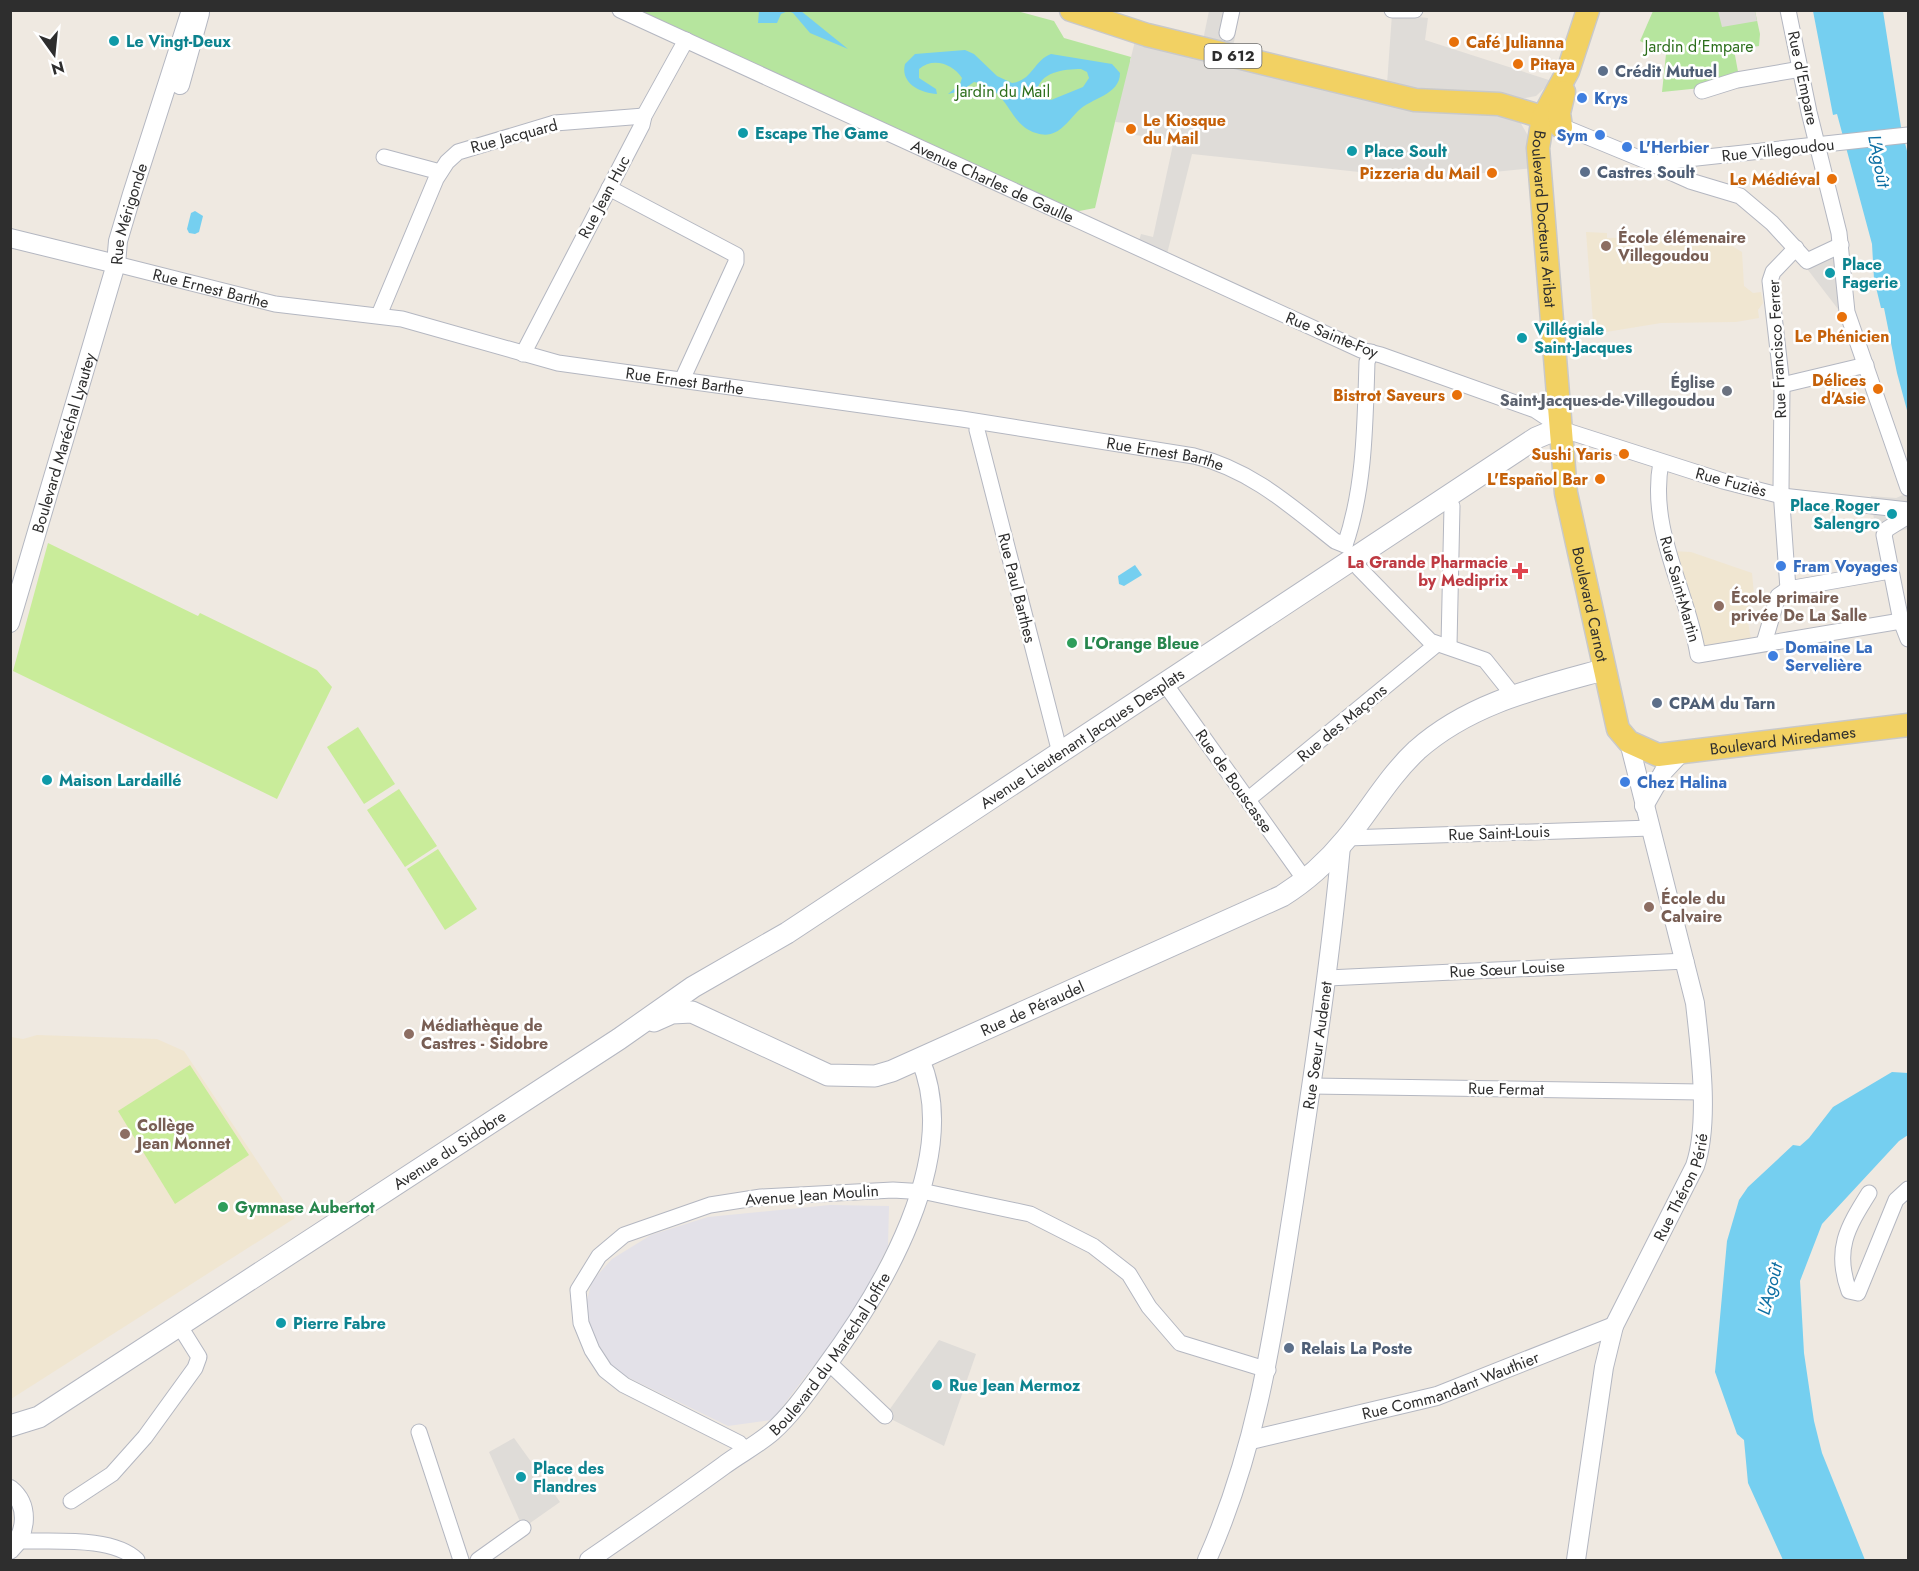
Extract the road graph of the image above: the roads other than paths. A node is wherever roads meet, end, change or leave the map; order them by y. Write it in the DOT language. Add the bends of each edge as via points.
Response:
graph roads {
  1 [pos="191,10"];
  2 [pos="201,10"];
  3 [pos="620,10"];
  4 [pos="1071,10"];
  5 [pos="1232,10"];
  6 [pos="1415,10"];
  7 [pos="1588,10"];
  8 [pos="1788,10"];
  9 [pos="1395,11"];
  10 [pos="1227,33"];
  11 [pos="686,40"];
  12 [pos="1801,69"];
  13 [pos="1566,75"];
  14 [pos="1702,91"];
  15 [pos="1489,103"];
  16 [pos="644,116"];
  17 [pos="1552,122"];
  18 [pos="1906,136"];
  19 [pos="1818,146"];
  20 [pos="384,157"];
  21 [pos="1651,163"];
  22 [pos="440,172"];
  23 [pos="609,188"];
  24 [pos="10,238"];
  25 [pos="1841,245"];
  26 [pos="1796,248"];
  27 [pos="1167,262"];
  28 [pos="116,264"];
  29 [pos="379,315"];
  30 [pos="1371,352"];
  31 [pos="523,354"];
  32 [pos="1866,365"];
  33 [pos="682,380"];
  34 [pos="1782,385"];
  35 [pos="1557,394"];
  36 [pos="1535,410"];
  37 [pos="978,422"];
  38 [pos="1560,428"];
  39 [pos="1661,462"];
  40 [pos="1908,488"];
  41 [pos="1782,496"];
  42 [pos="1446,498"];
  43 [pos="1908,510"];
  44 [pos="1908,516"];
  45 [pos="1351,556"];
  46 [pos="1890,571"];
  47 [pos="1788,589"];
  48 [pos="10,623"];
  49 [pos="1906,628"];
  50 [pos="1443,644"];
  51 [pos="1764,644"];
  52 [pos="1603,670"];
  53 [pos="1168,680"];
  54 [pos="1513,695"];
  55 [pos="1908,724"];
  56 [pos="1629,742"];
  57 [pos="1060,753"];
  58 [pos="1669,754"];
  59 [pos="1250,804"];
  60 [pos="1644,806"];
  61 [pos="1651,828"];
  62 [pos="1344,842"];
  63 [pos="1305,880"];
  64 [pos="1686,961"];
  65 [pos="726,970"];
  66 [pos="1328,978"];
  67 [pos="708,1017"];
  68 [pos="619,1039"];
  69 [pos="920,1059"];
  70 [pos="1311,1086"];
  71 [pos="1701,1092"];
  72 [pos="1908,1189"];
  73 [pos="919,1192"];
  74 [pos="1869,1193"];
  75 [pos="179,1325"];
  76 [pos="1614,1326"];
  77 [pos="829,1363"];
  78 [pos="1268,1370"];
  79 [pos="885,1416"];
  80 [pos="1257,1416"];
  81 [pos="13,1424"];
  82 [pos="419,1432"];
  83 [pos="1281,1432"];
  84 [pos="1251,1440"];
  85 [pos="746,1450"];
  86 [pos="10,1489"];
  87 [pos="71,1500"];
  88 [pos="523,1528"];
  89 [pos="15,1546"];
  90 [pos="137,1560"];
  91 [pos="461,1560"];
  92 [pos="478,1560"];
  93 [pos="589,1560"];
  94 [pos="1207,1560"];
  95 [pos="1576,1560"];
  1 -- 28 [label="street, Rue Mérigonde" via="118,241"];
  2 -- 28 [label="street, Rue Mérigonde" via="128,243"];
  3 -- 11 [label="street, Avenue Charles de Gaulle"];
  4 -- 15 [label="main road, D 612" via="1147,35 1415,100"];
  5 -- 10 [label="street"];
  6 -- 9 [label="street"];
  7 -- 13 [label="main road, Boulevard Docteurs Aribat"];
  8 -- 12 [label="street, Rue d'Empare"];
  11 -- 16 [label="street, Rue Jean Huc"];
  11 -- 27 [label="street, Avenue Charles de Gaulle"];
  12 -- 14 [label="street" via="1737,80"];
  12 -- 19 [label="street, Rue d'Empare"];
  13 -- 15 [label="main road" via="1530,103"];
  13 -- 17 [label="main road, Boulevard Docteurs Aribat"];
  15 -- 17 [label="main road, D 612" via="1517,108"];
  16 -- 22 [label="street, Rue Jacquard" via="536,128 458,152"];
  16 -- 23 [label="street, Rue Jean Huc"];
  17 -- 21 [label="street, Rue Villegoudou"];
  17 -- 35 [label="main road, Boulevard Docteurs Aribat" via="1538,148"];
  18 -- 19 [label="street, Rue Villegoudou"];
  19 -- 21 [label="street, Rue Villegoudou"];
  19 -- 25 [label="street, Rue d'Empare"];
  20 -- 22 [label="street"];
  21 -- 26 [label="street" via="1690,181 1740,196"];
  22 -- 29 [label="street, Rue Jacquard"];
  23 -- 31 [label="street, Rue Jean Huc"];
  23 -- 33 [label="street" via="736,255"];
  24 -- 28 [label="street, Rue Ernest Barthe"];
  25 -- 26 [label="street" via="1807,261"];
  25 -- 32 [label="street, Rue d'Empare" via="1847,312"];
  26 -- 34 [label="street, Rue Francisco Ferrer" via="1773,272 1770,281"];
  27 -- 30 [label="street, Rue Sainte-Foy"];
  28 -- 29 [label="street, Rue Ernest Barthe" via="275,304"];
  28 -- 48 [label="street, Boulevard Maréchal Lyautey"];
  29 -- 31 [label="street, Rue Ernest Barthe"];
  30 -- 36 [label="street, Rue Sainte-Foy"];
  30 -- 45 [label="street" via="1367,362 1364,440"];
  31 -- 33 [label="street, Rue Ernest Barthe" via="571,365"];
  32 -- 34 [label="street"];
  32 -- 40 [label="street, Rue d'Empare"];
  33 -- 37 [label="street, Rue Ernest Barthe"];
  34 -- 41 [label="street, Rue Francisco Ferrer"];
  35 -- 36 [label="street" via="1550,406"];
  35 -- 38 [label="main road, Boulevard Docteurs Aribat"];
  36 -- 38 [label="street, Rue Sainte-Foy"];
  37 -- 45 [label="street, Rue Ernest Barthe" via="1210,459 1256,481"];
  37 -- 57 [label="street, Rue Paul Barthes"];
  38 -- 39 [label="street, Rue Fuziès"];
  38 -- 42 [label="main road, Avenue Lieutenant Jacques Desplats" via="1536,438"];
  38 -- 52 [label="main road, Boulevard Carnot" via="1566,493"];
  39 -- 41 [label="street, Rue Fuziès"];
  39 -- 51 [label="street, Rue Saint-Martin" via="1665,546 1698,655"];
  41 -- 43 [label="street, Rue Fuziès"];
  41 -- 47 [label="street, Rue Francisco Ferrer"];
  42 -- 50 [label="street" via="1452,506"];
  42 -- 53 [label="main road, Avenue Lieutenant Jacques Desplats"];
  44 -- 46 [label="street" via="1885,531"];
  45 -- 50 [label="street, Rue Ernest Barthe" via="1430,641"];
  46 -- 47 [label="street"];
  46 -- 49 [label="street"];
  47 -- 51 [label="street" via="1778,596"];
  49 -- 51 [label="street, Rue Saint-Martin"];
  50 -- 54 [label="street, Rue Ernest Barthe" via="1485,660"];
  50 -- 59 [label="street, Rue des Maçons" via="1251,797"];
  52 -- 54 [label="main road"];
  52 -- 56 [label="main road, Boulevard Carnot" via="1618,729"];
  53 -- 57 [label="main road, Avenue Lieutenant Jacques Desplats"];
  53 -- 59 [label="street, Rue de Bouscasse" via="1168,688"];
  54 -- 62 [label="main road" via="1479,709 1417,750"];
  55 -- 58 [label="main road, Boulevard Miredames"];
  56 -- 58 [label="main road"];
  56 -- 60 [label="street, Rue Théron Périé"];
  57 -- 65 [label="main road, Avenue Lieutenant Jacques Desplats"];
  58 -- 60 [label="street"];
  59 -- 63 [label="street, Rue de Bouscasse"];
  60 -- 61 [label="street, Rue Théron Périé"];
  61 -- 62 [label="street, Rue Saint-Louis"];
  61 -- 64 [label="street, Rue Théron Périé"];
  62 -- 63 [label="main road, Rue de Péraudel"];
  62 -- 66 [label="street, Rue Sœur Audenet"];
  63 -- 69 [label="main road, Rue de Péraudel" via="1269,903"];
  64 -- 66 [label="street, Rue Sœur Louise"];
  64 -- 71 [label="street, Rue Théron Périé" via="1695,1003"];
  65 -- 67 [label="main road" via="704,989 702,999"];
  65 -- 68 [label="main road, Avenue du Sidobre" via="663,1006"];
  66 -- 70 [label="street, Rue Sœur Audenet"];
  67 -- 68 [label="main road, Rue de Péraudel" via="692,1012 672,1013"];
  67 -- 69 [label="main road, Rue de Péraudel" via="828,1075 875,1076"];
  68 -- 75 [label="main road, Avenue du Sidobre"];
  69 -- 73 [label="street, Boulevard du Maréchal Joffre" via="928,1089 931,1132"];
  70 -- 71 [label="street, Rue Fermat"];
  70 -- 78 [label="street, Rue Sœur Audenet"];
  71 -- 76 [label="street, Rue Théron Périé" via="1701,1149 1695,1166"];
  72 -- 74 [label="street" via="1896,1200 1858,1293 1849,1291 1843,1274 1844,1250 1847,1228"];
  73 -- 77 [label="street, Boulevard du Maréchal Joffre" via="879,1287"];
  73 -- 78 [label="street, Avenue Jean Moulin" via="1030,1214 1093,1246 1129,1274 1149,1307 1180,1343"];
  73 -- 85 [label="street, Avenue Jean Moulin" via="841,1192 710,1205 624,1235 599,1256 578,1290 580,1323 605,1370 624,1385"];
  75 -- 81 [label="main road, Avenue du Sidobre" via="39,1417"];
  75 -- 87 [label="street" via="199,1357 195,1368 145,1437 112,1474"];
  76 -- 83 [label="street, Rue Commandant Wauthier" via="1437,1396"];
  76 -- 95 [label="street, Rue Théron Périé" via="1604,1367"];
  77 -- 79 [label="street"];
  77 -- 85 [label="street, Boulevard du Maréchal Joffre" via="787,1417"];
  78 -- 80 [label="street, Rue Sœur Audenet"];
  80 -- 83 [label="street"];
  80 -- 84 [label="street, Rue Sœur Audenet"];
  82 -- 91 [label="street"];
  83 -- 84 [label="street, Rue Commandant Wauthier"];
  84 -- 94 [label="street, Rue Sœur Audenet"];
  85 -- 93 [label="street, Boulevard du Maréchal Joffre"];
  86 -- 89 [label="street" via="22,1504 25,1520"];
  88 -- 92 [label="street"];
  89 -- 90 [label="street" via="110,1545 129,1552"];
}
